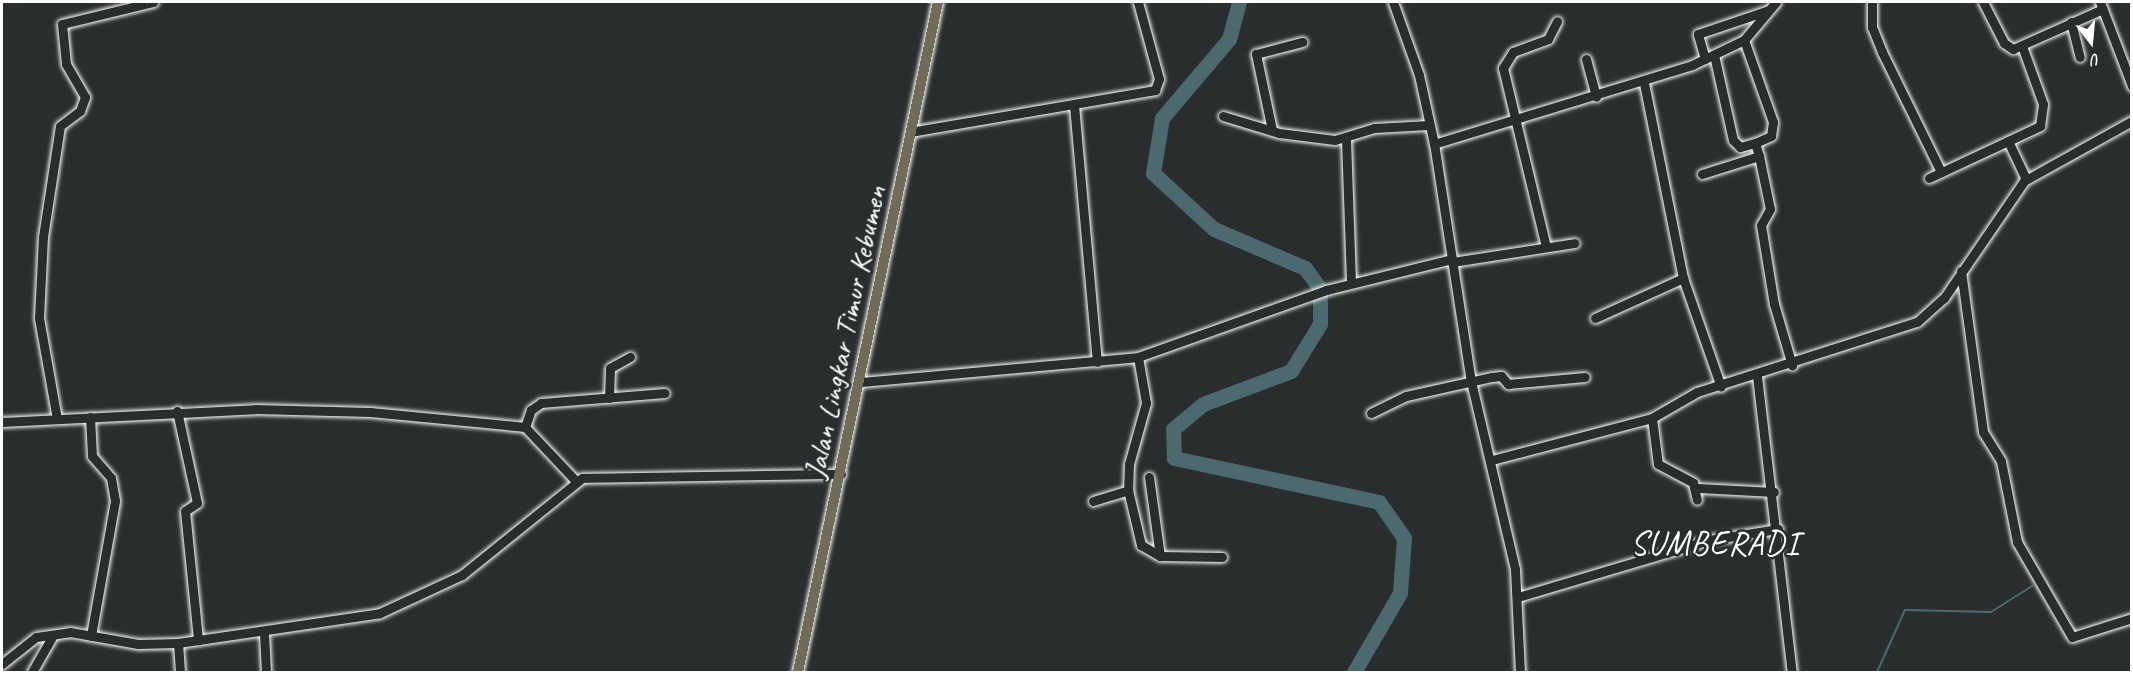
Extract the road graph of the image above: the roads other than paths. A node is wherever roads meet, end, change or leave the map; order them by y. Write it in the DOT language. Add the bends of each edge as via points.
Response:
graph roads {
  1 [pos="153,2"];
  2 [pos="938,2"];
  3 [pos="1138,2"];
  4 [pos="1393,2"];
  5 [pos="1872,2"];
  6 [pos="1983,2"];
  7 [pos="1772,5"];
  8 [pos="2102,5"];
  9 [pos="1557,21"];
  10 [pos="2071,22"];
  11 [pos="1744,40"];
  12 [pos="1302,42"];
  13 [pos="2022,46"];
  14 [pos="1710,57"];
  15 [pos="2080,57"];
  16 [pos="1586,59"];
  17 [pos="1644,83"];
  18 [pos="2132,87"];
  19 [pos="1596,97"];
  20 [pos="1074,105"];
  21 [pos="1223,116"];
  22 [pos="1518,119"];
  23 [pos="2132,121"];
  24 [pos="1429,125"];
  25 [pos="1272,130"];
  26 [pos="910,132"];
  27 [pos="1346,139"];
  28 [pos="2007,141"];
  29 [pos="1755,143"];
  30 [pos="1434,144"];
  31 [pos="1759,156"];
  32 [pos="1941,172"];
  33 [pos="1702,174"];
  34 [pos="1929,178"];
  35 [pos="2026,179"];
  36 [pos="1575,243"];
  37 [pos="1546,247"];
  38 [pos="1452,260"];
  39 [pos="1961,271"];
  40 [pos="1683,278"];
  41 [pos="1351,282"];
  42 [pos="1595,318"];
  43 [pos="630,357"];
  44 [pos="1138,357"];
  45 [pos="1097,362"];
  46 [pos="1792,365"];
  47 [pos="1757,376"];
  48 [pos="1585,377"];
  49 [pos="860,382"];
  50 [pos="1471,382"];
  51 [pos="1721,387"];
  52 [pos="664,393"];
  53 [pos="609,398"];
  54 [pos="177,411"];
  55 [pos="1371,413"];
  56 [pos="90,417"];
  57 [pos="1652,418"];
  58 [pos="57,419"];
  59 [pos="2,422"];
  60 [pos="525,427"];
  61 [pos="1492,460"];
  62 [pos="841,474"];
  63 [pos="1149,477"];
  64 [pos="575,480"];
  65 [pos="1698,488"];
  66 [pos="1128,490"];
  67 [pos="1774,492"];
  68 [pos="1697,500"];
  69 [pos="1093,501"];
  70 [pos="1778,529"];
  71 [pos="1160,556"];
  72 [pos="1222,557"];
  73 [pos="1518,597"];
  74 [pos="2132,618"];
  75 [pos="264,633"];
  76 [pos="91,636"];
  77 [pos="52,637"];
  78 [pos="198,640"];
  79 [pos="178,643"];
  80 [pos="2,664"];
  81 [pos="32,672"];
  82 [pos="180,672"];
  83 [pos="266,672"];
  84 [pos="798,672"];
  85 [pos="1520,672"];
  86 [pos="1792,672"];
  1 -- 58 [label="street" via="72,17 62,24 66,64 85,97 80,111 60,126 44,227 39,318"];
  2 -- 26 [label="main road, Jalan Lingkar Timur Kebumen"];
  3 -- 20 [label="street" via="1159,87"];
  4 -- 24 [label="street" via="1419,75"];
  5 -- 32 [label="street" via="1872,27 1882,52"];
  6 -- 13 [label="street" via="2004,43 2013,49"];
  7 -- 11 [label="street"];
  7 -- 14 [label="street" via="1698,34"];
  8 -- 10 [label="street"];
  8 -- 18 [label="street"];
  9 -- 22 [label="street" via="1548,39 1504,61"];
  10 -- 13 [label="street"];
  10 -- 15 [label="street"];
  11 -- 14 [label="street"];
  11 -- 29 [label="street" via="1773,122 1771,136"];
  12 -- 25 [label="street" via="1256,54"];
  13 -- 28 [label="street" via="2043,104 2043,121"];
  14 -- 17 [label="street"];
  14 -- 29 [label="street" via="1733,140 1740,147"];
  16 -- 19 [label="street"];
  17 -- 19 [label="street"];
  17 -- 40 [label="street"];
  19 -- 22 [label="street"];
  20 -- 26 [label="street"];
  20 -- 45 [label="street"];
  21 -- 25 [label="street"];
  22 -- 30 [label="street"];
  22 -- 37 [label="street"];
  23 -- 35 [label="street"];
  24 -- 27 [label="street" via="1374,128"];
  24 -- 30 [label="street"];
  25 -- 27 [label="street"];
  26 -- 49 [label="main road, Jalan Lingkar Timur Kebumen"];
  27 -- 41 [label="street"];
  28 -- 32 [label="street"];
  28 -- 35 [label="street"];
  29 -- 31 [label="street"];
  30 -- 38 [label="street"];
  31 -- 33 [label="street"];
  31 -- 46 [label="street" via="1770,209 1761,225 1774,304"];
  32 -- 34 [label="street"];
  35 -- 39 [label="street"];
  36 -- 37 [label="street"];
  37 -- 38 [label="street"];
  38 -- 41 [label="street"];
  38 -- 50 [label="street"];
  39 -- 46 [label="street" via="1944,298 1917,322"];
  39 -- 74 [label="street" via="1983,432 2001,461 2017,542 2072,637"];
  40 -- 42 [label="street"];
  40 -- 51 [label="street"];
  41 -- 44 [label="street"];
  43 -- 53 [label="street" via="610,368"];
  44 -- 45 [label="street"];
  44 -- 66 [label="street" via="1146,403 1129,464"];
  45 -- 49 [label="street"];
  46 -- 47 [label="street"];
  47 -- 51 [label="street"];
  47 -- 67 [label="street"];
  48 -- 50 [label="street" via="1508,384 1496,376"];
  49 -- 62 [label="main road, Jalan Lingkar Timur Kebumen"];
  50 -- 55 [label="street" via="1406,396"];
  50 -- 61 [label="street"];
  51 -- 57 [label="street" via="1688,396"];
  52 -- 53 [label="street"];
  53 -- 60 [label="street" via="538,403"];
  54 -- 56 [label="street"];
  54 -- 60 [label="street" via="370,412"];
  54 -- 78 [label="street" via="197,504 185,511"];
  56 -- 58 [label="street"];
  56 -- 76 [label="street" via="92,456 111,478 115,501"];
  57 -- 61 [label="street"];
  57 -- 65 [label="street" via="1659,464"];
  58 -- 59 [label="street"];
  60 -- 64 [label="street"];
  61 -- 73 [label="street"];
  62 -- 64 [label="street" via="678,472"];
  62 -- 84 [label="main road, Jalan Lingkar Timur Kebumen"];
  63 -- 71 [label="street"];
  64 -- 75 [label="street" via="445,585 369,617"];
  65 -- 67 [label="street"];
  65 -- 68 [label="street"];
  66 -- 69 [label="street"];
  66 -- 71 [label="street" via="1141,545"];
  67 -- 70 [label="street"];
  70 -- 73 [label="street" via="1709,540"];
  70 -- 86 [label="street"];
  71 -- 72 [label="street"];
  73 -- 85 [label="street"];
  75 -- 78 [label="street"];
  75 -- 83 [label="street"];
  76 -- 77 [label="street" via="70,632"];
  76 -- 79 [label="street" via="138,644"];
  77 -- 80 [label="street" via="36,637"];
  77 -- 81 [label="street"];
  78 -- 79 [label="street"];
  79 -- 82 [label="street"];
}
